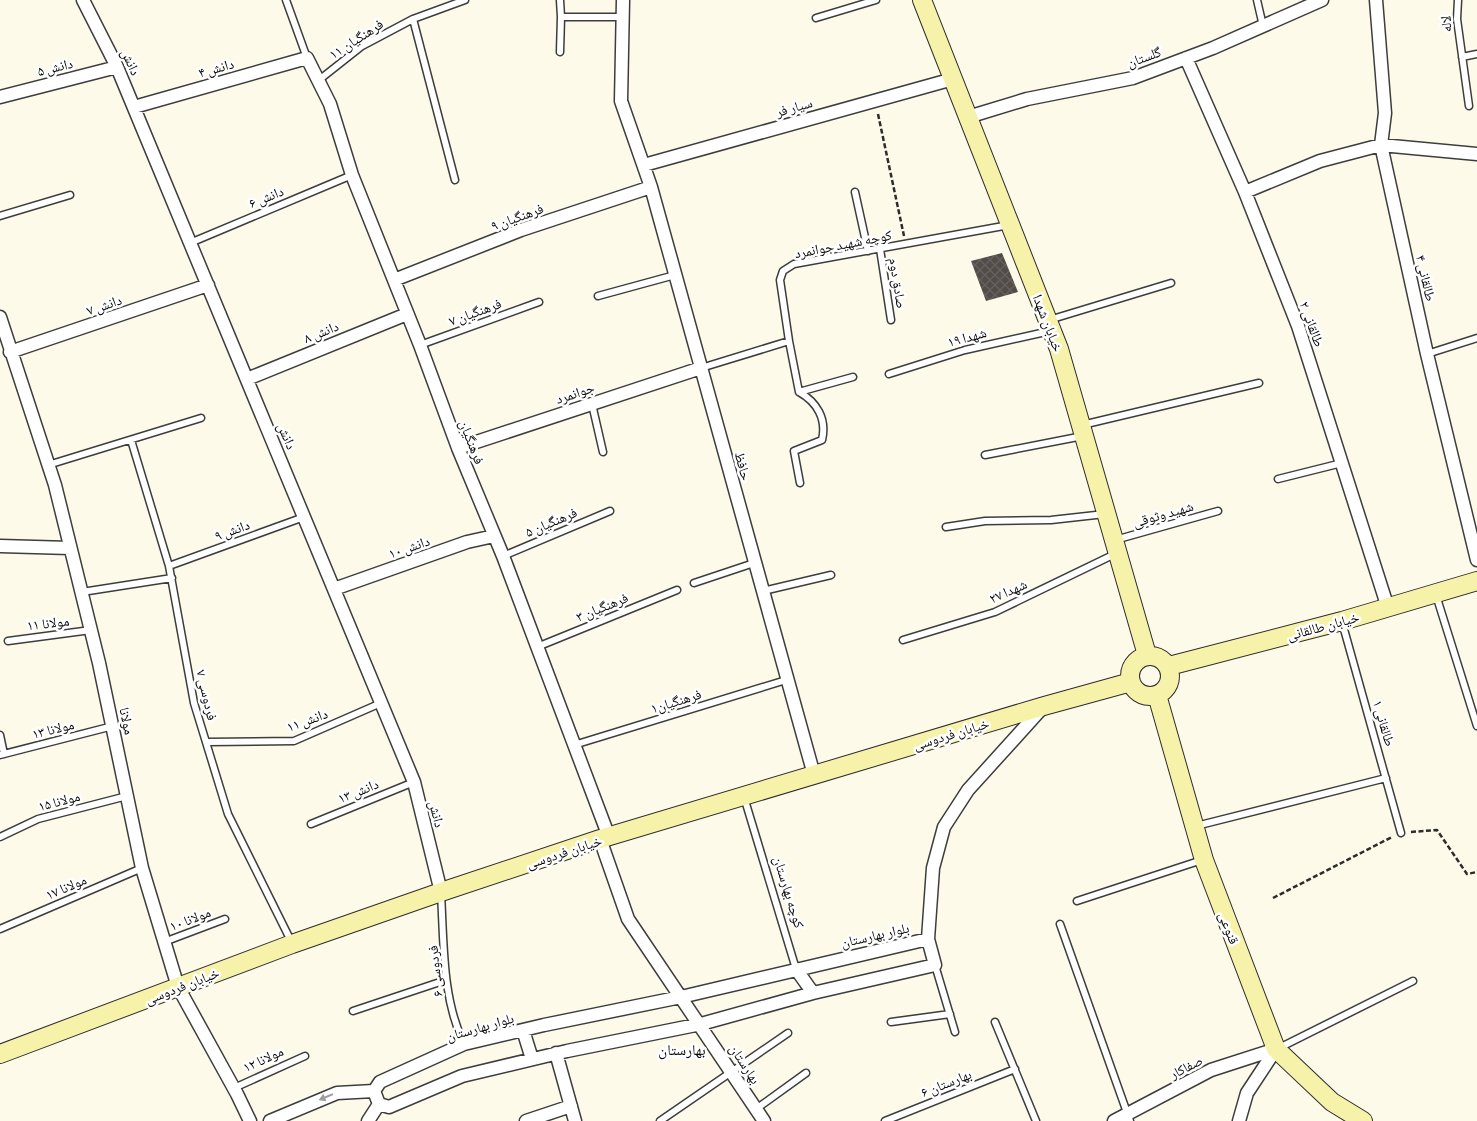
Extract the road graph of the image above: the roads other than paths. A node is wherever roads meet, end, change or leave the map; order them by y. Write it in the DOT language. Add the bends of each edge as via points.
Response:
graph roads {
  1 [pos="83,0"];
  2 [pos="286,0"];
  3 [pos="465,0"];
  4 [pos="560,0"];
  5 [pos="623,0"];
  6 [pos="876,0"];
  7 [pos="922,0"];
  8 [pos="1256,0"];
  9 [pos="1322,0"];
  10 [pos="1376,0"];
  11 [pos="1458,0"];
  12 [pos="562,17"];
  13 [pos="621,17"];
  14 [pos="413,18"];
  15 [pos="816,18"];
  16 [pos="1263,26"];
  17 [pos="560,52"];
  18 [pos="1477,54"];
  19 [pos="1462,57"];
  20 [pos="307,58"];
  21 [pos="1186,58"];
  22 [pos="117,67"];
  23 [pos="953,79"];
  24 [pos="319,80"];
  25 [pos="0,97"];
  26 [pos="134,106"];
  27 [pos="1469,106"];
  28 [pos="968,116"];
  29 [pos="1381,145"];
  30 [pos="1477,154"];
  31 [pos="644,165"];
  32 [pos="352,175"];
  33 [pos="455,180"];
  34 [pos="651,187"];
  35 [pos="855,192"];
  36 [pos="1244,192"];
  37 [pos="70,196"];
  38 [pos="0,216"];
  39 [pos="1010,225"];
  40 [pos="190,243"];
  41 [pos="880,249"];
  42 [pos="868,251"];
  43 [pos="675,275"];
  44 [pos="394,280"];
  45 [pos="1171,283"];
  46 [pos="208,285"];
  47 [pos="598,296"];
  48 [pos="539,302"];
  49 [pos="407,314"];
  50 [pos="0,317"];
  51 [pos="891,320"];
  52 [pos="1050,326"];
  53 [pos="1477,338"];
  54 [pos="788,341"];
  55 [pos="420,345"];
  56 [pos="10,352"];
  57 [pos="1427,354"];
  58 [pos="701,368"];
  59 [pos="889,374"];
  60 [pos="853,377"];
  61 [pos="246,378"];
  62 [pos="1260,383"];
  63 [pos="798,392"];
  64 [pos="592,404"];
  65 [pos="201,418"];
  66 [pos="1082,430"];
  67 [pos="131,440"];
  68 [pos="458,448"];
  69 [pos="603,452"];
  70 [pos="985,455"];
  71 [pos="1342,463"];
  72 [pos="48,465"];
  73 [pos="1278,480"];
  74 [pos="800,483"];
  75 [pos="1218,511"];
  76 [pos="610,512"];
  77 [pos="1106,514"];
  78 [pos="304,516"];
  79 [pos="946,527"];
  80 [pos="494,536"];
  81 [pos="0,546"];
  82 [pos="1116,546"];
  83 [pos="70,548"];
  84 [pos="1476,554"];
  85 [pos="502,556"];
  86 [pos="754,564"];
  87 [pos="169,566"];
  88 [pos="831,574"];
  89 [pos="172,578"];
  90 [pos="1477,581"];
  91 [pos="694,583"];
  92 [pos="334,589"];
  93 [pos="677,590"];
  94 [pos="762,591"];
  95 [pos="82,592"];
  96 [pos="1436,594"];
  97 [pos="1388,608"];
  98 [pos="1342,621"];
  99 [pos="91,630"];
  100 [pos="903,640"];
  101 [pos="8,641"];
  102 [pos="537,647"];
  103 [pos="1147,655"];
  104 [pos="1169,666"];
  105 [pos="786,680"];
  106 [pos="1131,682"];
  107 [pos="1158,695"];
  108 [pos="382,703"];
  109 [pos="1044,706"];
  110 [pos="113,726"];
  111 [pos="1477,726"];
  112 [pos="0,735"];
  113 [pos="207,742"];
  114 [pos="573,745"];
  115 [pos="2,755"];
  116 [pos="814,775"];
  117 [pos="1386,778"];
  118 [pos="414,782"];
  119 [pos="127,796"];
  120 [pos="744,796"];
  121 [pos="311,824"];
  122 [pos="1195,826"];
  123 [pos="1401,833"];
  124 [pos="0,837"];
  125 [pos="604,838"];
  126 [pos="1204,860"];
  127 [pos="142,868"];
  128 [pos="441,892"];
  129 [pos="1077,901"];
  130 [pos="225,918"];
  131 [pos="1060,924"];
  132 [pos="0,929"];
  133 [pos="928,939"];
  134 [pos="164,942"];
  135 [pos="292,944"];
  136 [pos="935,965"];
  137 [pos="796,969"];
  138 [pos="446,980"];
  139 [pos="1413,981"];
  140 [pos="178,987"];
  141 [pos="813,993"];
  142 [pos="681,998"];
  143 [pos="353,1010"];
  144 [pos="950,1014"];
  145 [pos="891,1022"];
  146 [pos="995,1022"];
  147 [pos="701,1024"];
  148 [pos="523,1030"];
  149 [pos="955,1032"];
  150 [pos="788,1033"];
  151 [pos="464,1044"];
  152 [pos="1276,1049"];
  153 [pos="556,1053"];
  154 [pos="2,1055"];
  155 [pos="305,1056"];
  156 [pos="532,1059"];
  157 [pos="1015,1068"];
  158 [pos="732,1072"];
  159 [pos="806,1073"];
  160 [pos="234,1088"];
  161 [pos="374,1091"];
  162 [pos="379,1104"];
  163 [pos="570,1106"];
  164 [pos="756,1109"];
  165 [pos="1129,1117"];
  166 [pos="250,1121"];
  167 [pos="270,1121"];
  168 [pos="368,1121"];
  169 [pos="526,1121"];
  170 [pos="575,1121"];
  171 [pos="660,1121"];
  172 [pos="764,1121"];
  173 [pos="886,1121"];
  174 [pos="1036,1121"];
  175 [pos="1114,1121"];
  176 [pos="1239,1121"];
  177 [pos="1363,1121"];
  1 -- 22 [label="street, دانش"];
  2 -- 20 [label="lane"];
  3 -- 14 [label="lane, فرهنگیان ۱۱"];
  4 -- 12 [label="lane"];
  5 -- 13 [label="street, حافظ"];
  6 -- 15 [label="lane"];
  7 -- 23 [label="main road, خیابان شهدا"];
  8 -- 16 [label="lane"];
  9 -- 16 [label="street, گلستان"];
  10 -- 29 [label="street, طالقانی ۴" via="1385,113"];
  11 -- 19 [label="lane, لاله"];
  12 -- 13 [label="lane"];
  12 -- 17 [label="lane"];
  13 -- 31 [label="street, حافظ" via="621,101"];
  14 -- 24 [label="lane, فرهنگیان ۱۱" via="362,46"];
  14 -- 33 [label="lane"];
  16 -- 21 [label="street, گلستان"];
  18 -- 19 [label="lane"];
  19 -- 27 [label="lane, لاله"];
  20 -- 24 [label="street, فرهنگیان"];
  20 -- 26 [label="street, دانش ۴"];
  21 -- 28 [label="street, گلستان" via="1134,78 1027,99"];
  21 -- 36 [label="street, طالقانی ۲"];
  22 -- 25 [label="street, دانش ۵"];
  22 -- 26 [label="street, دانش"];
  23 -- 28 [label="main road, خیابان شهدا"];
  23 -- 31 [label="street, سیار فر"];
  24 -- 32 [label="street, فرهنگیان" via="330,104"];
  26 -- 40 [label="street, دانش"];
  28 -- 39 [label="main road, خیابان شهدا"];
  29 -- 30 [label="street"];
  29 -- 36 [label="street" via="1320,161"];
  29 -- 57 [label="street, طالقانی ۴"];
  31 -- 34 [label="street, حافظ"];
  32 -- 40 [label="lane, دانش ۶"];
  32 -- 44 [label="street, فرهنگیان"];
  34 -- 43 [label="street, حافظ"];
  34 -- 44 [label="street, فرهنگیان ۹" via="521,230"];
  35 -- 42 [label="lane"];
  36 -- 71 [label="street, طالقانی ۲" via="1298,326"];
  37 -- 38 [label="lane"];
  39 -- 41 [label="lane, کوچه شهید جوانمرد"];
  39 -- 52 [label="main road, خیابان شهدا"];
  40 -- 46 [label="street, دانش"];
  41 -- 42 [label="lane, کوچه شهید جوانمرد"];
  41 -- 51 [label="lane, صادق دوم"];
  42 -- 54 [label="lane, کوچه شهید جوانمرد" via="794,264 783,271 780,280"];
  43 -- 47 [label="lane"];
  43 -- 58 [label="street, حافظ"];
  44 -- 49 [label="street, فرهنگیان"];
  45 -- 52 [label="lane, شهدا ۱۹"];
  46 -- 56 [label="street, دانش ۷"];
  46 -- 61 [label="street, دانش"];
  48 -- 55 [label="lane, فرهنگیان ۷"];
  49 -- 55 [label="street, فرهنگیان"];
  49 -- 61 [label="street, دانش ۸"];
  50 -- 56 [label="street, مولانا"];
  52 -- 59 [label="lane, شهدا ۱۹"];
  52 -- 66 [label="main road, خیابان شهدا"];
  53 -- 57 [label="lane"];
  54 -- 58 [label="lane"];
  54 -- 63 [label="lane"];
  55 -- 68 [label="street, فرهنگیان"];
  56 -- 72 [label="street, مولانا"];
  57 -- 84 [label="street, طالقانی ۴"];
  58 -- 64 [label="street, جوانمرد"];
  58 -- 86 [label="street, حافظ"];
  60 -- 63 [label="lane"];
  61 -- 78 [label="street, دانش"];
  62 -- 66 [label="lane"];
  63 -- 74 [label="lane" via="817,407 825,429 822,440 794,451"];
  64 -- 68 [label="street, جوانمرد"];
  64 -- 69 [label="lane"];
  65 -- 67 [label="lane"];
  66 -- 70 [label="lane"];
  66 -- 77 [label="main road, خیابان شهدا"];
  67 -- 72 [label="lane"];
  67 -- 87 [label="lane, فردوسی ۷"];
  68 -- 80 [label="street, فرهنگیان"];
  71 -- 73 [label="lane"];
  71 -- 97 [label="street, طالقانی ۲"];
  72 -- 83 [label="street, مولانا"];
  75 -- 82 [label="lane, شهید وثوقی"];
  76 -- 85 [label="lane, فرهنگیان ۵"];
  77 -- 79 [label="lane" via="1051,520 985,521"];
  77 -- 82 [label="main road, خیابان شهدا"];
  78 -- 87 [label="lane, دانش ۹"];
  78 -- 92 [label="street, دانش"];
  80 -- 85 [label="street, فرهنگیان"];
  80 -- 92 [label="street, دانش ۱۰" via="467,542"];
  81 -- 83 [label="street"];
  82 -- 100 [label="lane, ۲۷ شهدا" via="995,612"];
  82 -- 103 [label="main road, خیابان شهدا"];
  83 -- 95 [label="street, مولانا"];
  85 -- 102 [label="street, فرهنگیان"];
  86 -- 91 [label="lane"];
  86 -- 94 [label="street, حافظ"];
  87 -- 89 [label="lane, فردوسی ۷"];
  88 -- 94 [label="lane"];
  89 -- 95 [label="lane"];
  89 -- 113 [label="lane, فردوسی ۷" via="194,703"];
  90 -- 96 [label="main road, خیابان طالقانی"];
  92 -- 108 [label="street, دانش"];
  93 -- 102 [label="lane, فرهنگیان ۳"];
  94 -- 105 [label="street, حافظ"];
  95 -- 99 [label="street, مولانا"];
  96 -- 97 [label="main road, خیابان طالقانی"];
  96 -- 111 [label="lane"];
  97 -- 98 [label="main road, خیابان طالقانی"];
  98 -- 104 [label="main road, خیابان طالقانی"];
  98 -- 117 [label="lane, طالقانی ۱"];
  99 -- 101 [label="lane, مولانا ۱۱"];
  99 -- 110 [label="street, مولانا"];
  102 -- 114 [label="street, فرهنگیان"];
  103 -- 104 [label="main road" via="1160,657"];
  103 -- 106 [label="main road" via="1135,662"];
  104 -- 107 [label="main road" via="1169,684"];
  105 -- 114 [label="lane, فرهنگیان۱"];
  105 -- 116 [label="street, حافظ"];
  106 -- 107 [label="main road" via="1143,695"];
  106 -- 109 [label="main road, خیابان فردوسی"];
  107 -- 122 [label="main road, قنوعی"];
  108 -- 113 [label="lane, دانش ۱۱" via="294,741"];
  108 -- 118 [label="street, دانش"];
  109 -- 116 [label="main road, خیابان فردوسی"];
  109 -- 133 [label="street" via="968,790 944,827 933,868"];
  110 -- 115 [label="lane, مولانا ۱۳"];
  110 -- 119 [label="street, مولانا"];
  112 -- 115 [label="lane"];
  113 -- 135 [label="lane, فردوسی ۷" via="228,814"];
  114 -- 125 [label="street, فرهنگیان"];
  116 -- 120 [label="main road, خیابان فردوسی"];
  117 -- 122 [label="lane"];
  117 -- 123 [label="lane, طالقانی ۱"];
  118 -- 121 [label="lane, دانش ۱۳"];
  118 -- 128 [label="street, دانش"];
  119 -- 124 [label="lane, مولانا ۱۵" via="38,819"];
  119 -- 127 [label="street, مولانا"];
  120 -- 125 [label="main road, خیابان فردوسی"];
  120 -- 137 [label="lane, کوچه بهارستان"];
  122 -- 126 [label="main road, قنوعی"];
  125 -- 128 [label="main road, خیابان فردوسی"];
  125 -- 142 [label="street, فرهنگیان" via="628,919"];
  126 -- 129 [label="lane"];
  126 -- 152 [label="main road, قنوعی"];
  127 -- 132 [label="lane, مولانا ۱۷"];
  127 -- 134 [label="street, مولانا"];
  128 -- 135 [label="main road, خیابان فردوسی"];
  128 -- 138 [label="lane, فردوسی ۶"];
  130 -- 134 [label="lane, مولانا ۱۰"];
  131 -- 165 [label="lane"];
  133 -- 136 [label="street, بلوار بهارستان"];
  133 -- 137 [label="street, بلوار بهارستان"];
  134 -- 140 [label="street, مولانا"];
  135 -- 140 [label="main road, خیابان فردوسی"];
  136 -- 141 [label="street"];
  136 -- 144 [label="lane"];
  137 -- 141 [label="street, کوچه بهارستان"];
  137 -- 142 [label="street, بلوار بهارستان"];
  138 -- 143 [label="lane"];
  138 -- 151 [label="lane, فردوسی ۶" via="455,1025"];
  139 -- 152 [label="lane"];
  140 -- 154 [label="main road, خیابان فردوسی"];
  140 -- 160 [label="street, مولانا"];
  141 -- 147 [label="street"];
  142 -- 147 [label="street, بهارستان"];
  142 -- 148 [label="street, بلوار بهارستان"];
  144 -- 145 [label="lane"];
  144 -- 149 [label="lane"];
  146 -- 157 [label="lane"];
  147 -- 153 [label="street"];
  147 -- 158 [label="street, بهارستان"];
  148 -- 151 [label="street, بلوار بهارستان"];
  148 -- 156 [label="street"];
  150 -- 158 [label="lane"];
  151 -- 161 [label="street, بلوار بهارستان" via="380,1082"];
  152 -- 165 [label="street, صفاکار" via="1211,1070"];
  152 -- 176 [label="street" via="1247,1093"];
  152 -- 177 [label="main road, قنوعی" via="1332,1102"];
  153 -- 156 [label="street"];
  153 -- 163 [label="street"];
  155 -- 160 [label="lane, مولانا ۱۲"];
  156 -- 162 [label="street" via="462,1076 389,1107"];
  157 -- 173 [label="lane, بهارستان ۶"];
  157 -- 174 [label="lane"];
  158 -- 164 [label="street, بهارستان"];
  158 -- 171 [label="lane"];
  159 -- 164 [label="lane"];
  160 -- 166 [label="street, مولانا"];
  161 -- 162 [label="street"];
  161 -- 167 [label="street, one-way" via="337,1093"];
  162 -- 168 [label="street"];
  163 -- 169 [label="street"];
  163 -- 170 [label="street"];
  164 -- 172 [label="street, بهارستان"];
  165 -- 175 [label="street, صفاکار"];
}
